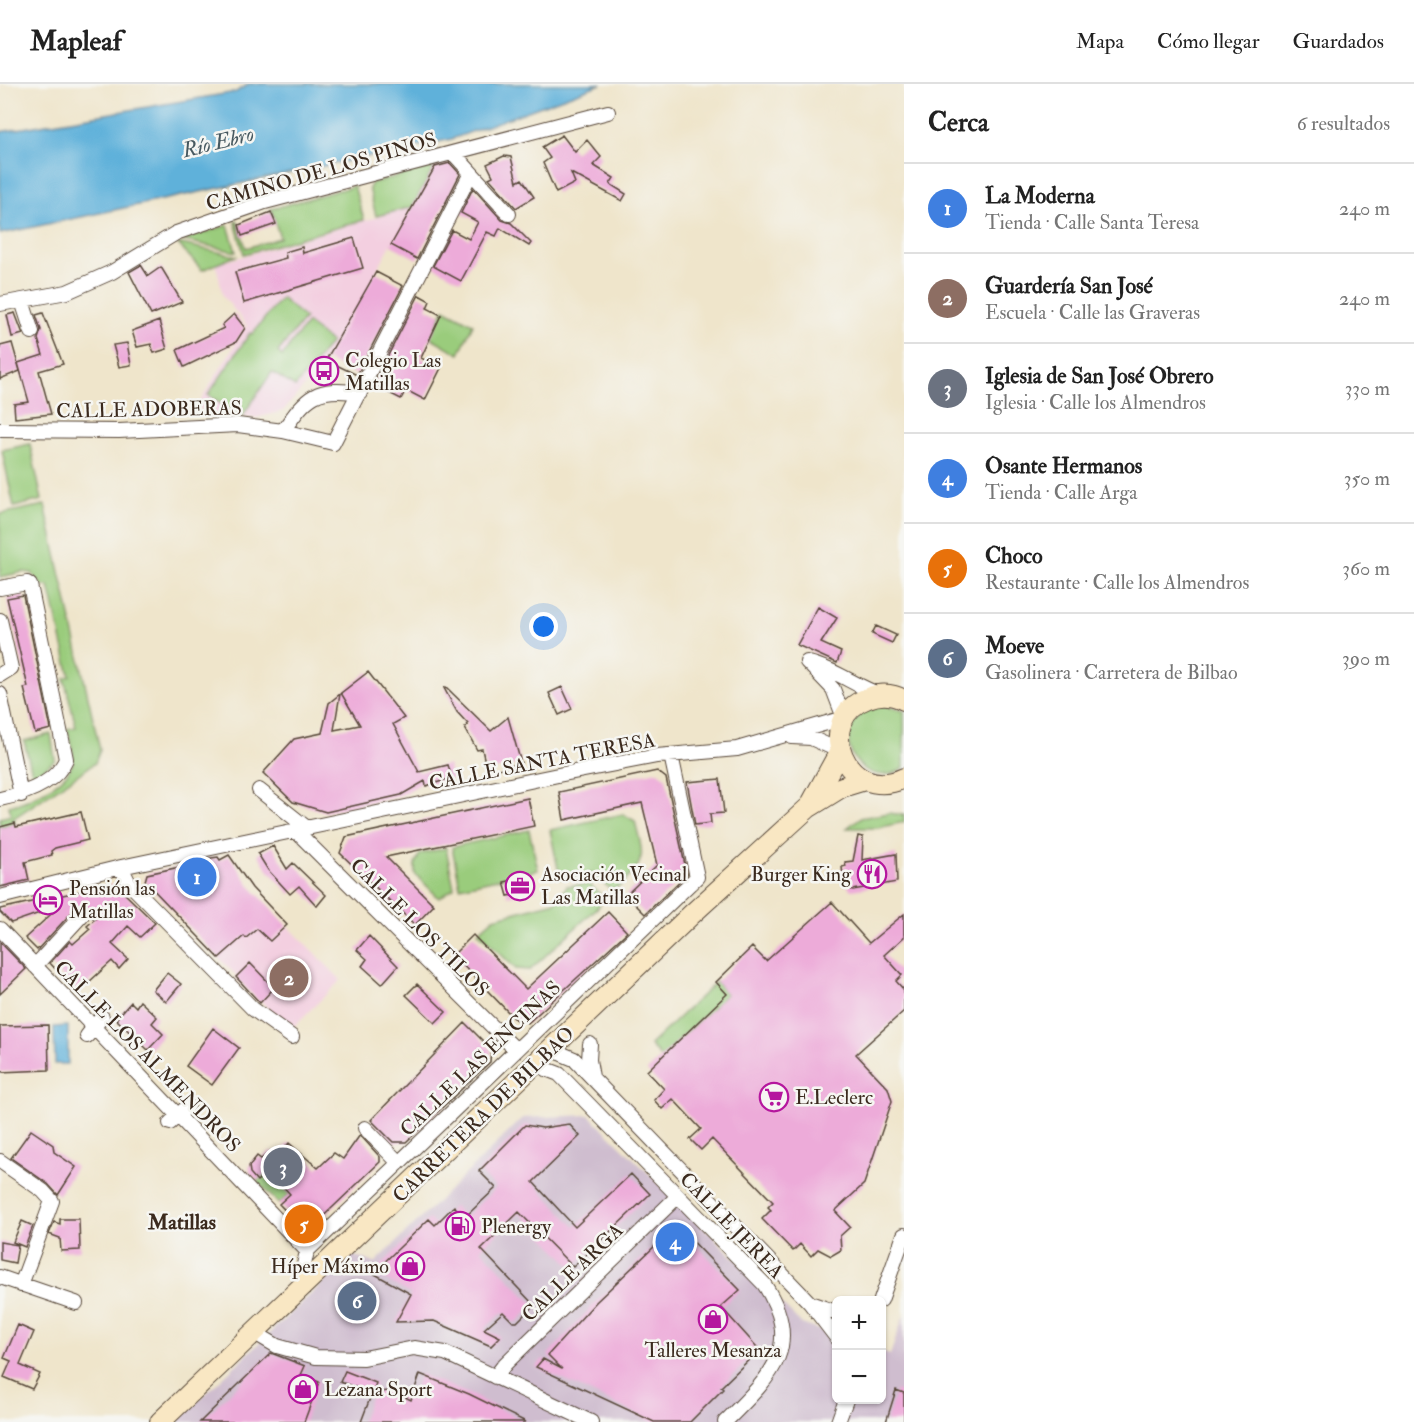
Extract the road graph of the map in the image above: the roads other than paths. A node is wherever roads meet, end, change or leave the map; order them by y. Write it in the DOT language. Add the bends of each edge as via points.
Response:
graph roads {
  1 [pos="608,112"];
  2 [pos="454,154"];
  3 [pos="471,173"];
  4 [pos="509,214"];
  5 [pos="0,304"];
  6 [pos="24,306"];
  7 [pos="32,332"];
  8 [pos="360,393"];
  9 [pos="313,395"];
  10 [pos="0,430"];
  11 [pos="284,431"];
  12 [pos="300,434"];
  13 [pos="0,588"];
  14 [pos="0,620"];
  15 [pos="0,675"];
  16 [pos="0,694"];
  17 [pos="880,695"];
  18 [pos="903,699"];
  19 [pos="844,718"];
  20 [pos="784,737"];
  21 [pos="840,751"];
  22 [pos="671,754"];
  23 [pos="865,780"];
  24 [pos="898,784"];
  25 [pos="260,790"];
  26 [pos="21,795"];
  27 [pos="0,800"];
  28 [pos="808,808"];
  29 [pos="302,829"];
  30 [pos="121,867"];
  31 [pos="0,897"];
  32 [pos="82,915"];
  33 [pos="0,929"];
  34 [pos="35,966"];
  35 [pos="292,1037"];
  36 [pos="590,1044"];
  37 [pos="519,1047"];
  38 [pos="568,1056"];
  39 [pos="542,1065"];
  40 [pos="592,1077"];
  41 [pos="365,1128"];
  42 [pos="410,1152"];
  43 [pos="0,1161"];
  44 [pos="399,1163"];
  45 [pos="425,1169"];
  46 [pos="678,1197"];
  47 [pos="904,1235"];
  48 [pos="307,1251"];
  49 [pos="0,1277"];
  50 [pos="305,1278"];
  51 [pos="21,1285"];
  52 [pos="886,1286"];
  53 [pos="873,1296"];
  54 [pos="882,1296"];
  55 [pos="76,1303"];
  56 [pos="832,1320"];
  57 [pos="255,1333"];
  58 [pos="495,1377"];
  59 [pos="845,1404"];
  60 [pos="160,1422"];
  61 [pos="591,1422"];
  62 [pos="725,1422"];
  63 [pos="838,1422"];
  1 -- 2 [label="street, CAMINO DE LOS PINOS"];
  2 -- 3 [label="street, CAMINO DE LOS PINOS"];
  2 -- 5 [label="street, CAMINO DE LOS PINOS" via="265,202 176,233 112,272 67,292"];
  3 -- 4 [label="street, CAMINO DE LOS PINOS"];
  3 -- 8 [label="street"];
  6 -- 7 [label="street"];
  8 -- 9 [label="street" via="334,388"];
  8 -- 12 [label="street, CALLE ADOBERAS" via="333,443"];
  9 -- 11 [label="street"];
  9 -- 12 [label="street"];
  10 -- 11 [label="street, CALLE ADOBERAS" via="118,431 238,425"];
  11 -- 12 [label="street, CALLE ADOBERAS"];
  13 -- 26 [label="street" via="30,585 66,752 63,765"];
  14 -- 15 [label="street" via="11,668"];
  16 -- 26 [label="street"];
  17 -- 18 [label="main road"];
  17 -- 19 [label="main road" via="860,702"];
  17 -- 19 [label="street" via="826,667 807,662 833,689"];
  19 -- 20 [label="street, CALLE SANTA TERESA"];
  19 -- 21 [label="main road"];
  20 -- 21 [label="street, CALLE SANTA TERESA" via="811,738"];
  20 -- 22 [label="street, CALLE SANTA TERESA" via="716,752"];
  21 -- 23 [label="main road" via="849,768"];
  21 -- 28 [label="main road"];
  22 -- 29 [label="street, CALLE SANTA TERESA"];
  22 -- 37 [label="street, CALLE LAS ENCINAS" via="697,877"];
  23 -- 24 [label="main road"];
  23 -- 28 [label="main road" via="836,790"];
  25 -- 29 [label="street"];
  26 -- 27 [label="street"];
  28 -- 39 [label="main road, CARRETERA DE BILBAO"];
  29 -- 30 [label="street, CALLE SANTA TERESA"];
  29 -- 37 [label="street, CALLE LOS TILOS"];
  30 -- 31 [label="street, CALLE SANTA TERESA"];
  30 -- 35 [label="street" via="129,883 181,943 254,1009"];
  32 -- 34 [label="street, CALLE LOS ALMENDROS"];
  33 -- 34 [label="street, CALLE LOS ALMENDROS"];
  34 -- 48 [label="street, CALLE LOS ALMENDROS"];
  36 -- 40 [label="street"];
  37 -- 39 [label="street, CALLE LOS TILOS"];
  37 -- 42 [label="street, CALLE LAS ENCINAS"];
  38 -- 40 [label="street, CALLE JEREA"];
  39 -- 45 [label="main road, CARRETERA DE BILBAO"];
  39 -- 46 [label="street, CALLE JEREA" via="559,1074"];
  40 -- 56 [label="street, CALLE JEREA" via="810,1303"];
  41 -- 44 [label="street"];
  42 -- 44 [label="street, CALLE LAS ENCINAS"];
  42 -- 45 [label="street"];
  43 -- 51 [label="street" via="52,1201"];
  44 -- 48 [label="street, CALLE LAS ENCINAS"];
  45 -- 50 [label="main road, CARRETERA DE BILBAO"];
  46 -- 58 [label="street, CALLE ARGA"];
  46 -- 62 [label="street, CALLE JEREA" via="764,1284 781,1317 783,1348 776,1364 766,1380"];
  47 -- 52 [label="street"];
  48 -- 50 [label="street"];
  49 -- 51 [label="street"];
  50 -- 57 [label="main road, CARRETERA DE BILBAO"];
  51 -- 55 [label="street"];
  52 -- 53 [label="street"];
  52 -- 54 [label="street"];
  57 -- 58 [label="street" via="277,1346 316,1357 364,1358 414,1348 437,1352"];
  57 -- 60 [label="main road, CARRETERA DE BILBAO"];
  58 -- 61 [label="street"];
  59 -- 63 [label="street"];
}
